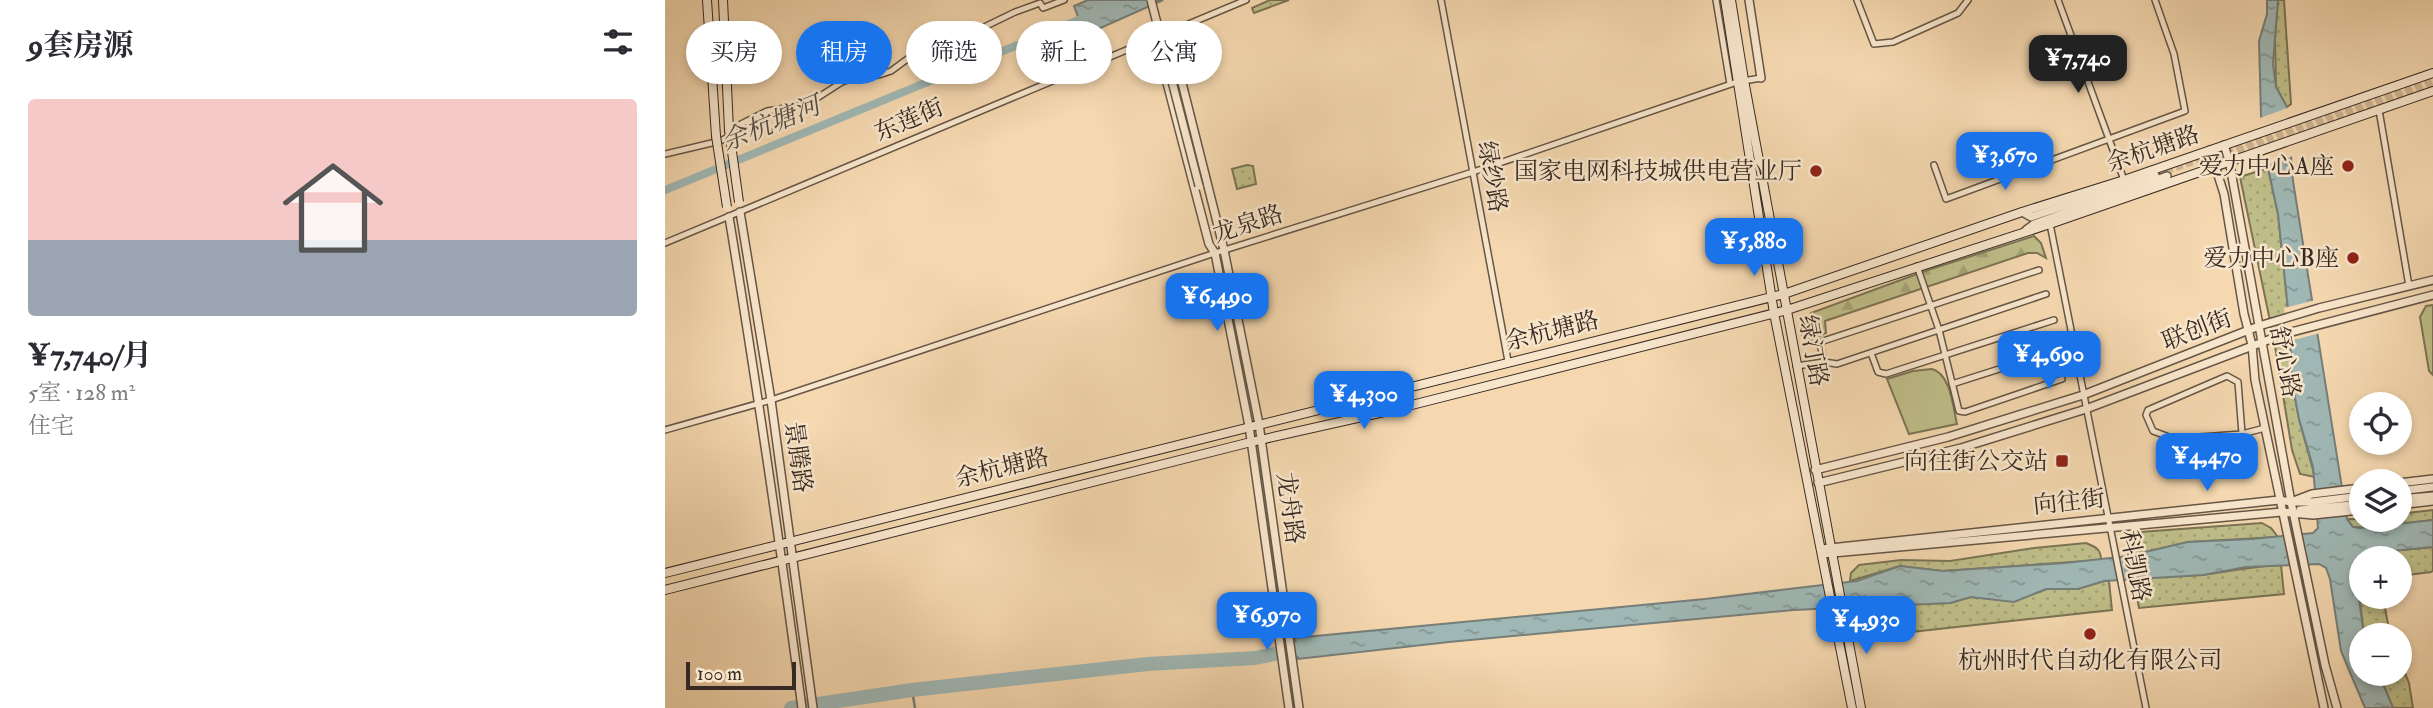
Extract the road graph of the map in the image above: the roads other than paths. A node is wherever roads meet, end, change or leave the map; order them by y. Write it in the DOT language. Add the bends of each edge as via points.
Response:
graph roads {
  1 [pos="707,0"];
  2 [pos="723,0"];
  3 [pos="1067,0"];
  4 [pos="1151,0"];
  5 [pos="1245,0"];
  6 [pos="1441,0"];
  7 [pos="1716,0"];
  8 [pos="1725,0"];
  9 [pos="1731,0"];
  10 [pos="1749,0"];
  11 [pos="1857,0"];
  12 [pos="1968,0"];
  13 [pos="2058,0"];
  14 [pos="2155,0"];
  15 [pos="1194,21"];
  16 [pos="1126,49"];
  17 [pos="2433,73"];
  18 [pos="1761,78"];
  19 [pos="1737,82"];
  20 [pos="1167,84"];
  21 [pos="1182,84"];
  22 [pos="2433,91"];
  23 [pos="2379,110"];
  24 [pos="2110,140"];
  25 [pos="2224,145"];
  26 [pos="2210,150"];
  27 [pos="665,154"];
  28 [pos="2229,160"];
  29 [pos="1934,164"];
  30 [pos="2216,165"];
  31 [pos="1473,172"];
  32 [pos="2124,180"];
  33 [pos="1199,186"];
  34 [pos="1208,191"];
  35 [pos="1197,201"];
  36 [pos="728,212"];
  37 [pos="740,212"];
  38 [pos="2022,212"];
  39 [pos="2050,224"];
  40 [pos="2022,233"];
  41 [pos="665,243"];
  42 [pos="1224,250"];
  43 [pos="1215,253"];
  44 [pos="1917,266"];
  45 [pos="2039,270"];
  46 [pos="2433,280"];
  47 [pos="2409,286"];
  48 [pos="1784,294"];
  49 [pos="2046,294"];
  50 [pos="2433,295"];
  51 [pos="1772,297"];
  52 [pos="1930,306"];
  53 [pos="1787,310"];
  54 [pos="1774,313"];
  55 [pos="2055,320"];
  56 [pos="2259,326"];
  57 [pos="1939,330"];
  58 [pos="2248,331"];
  59 [pos="2263,341"];
  60 [pos="2252,345"];
  61 [pos="2059,350"];
  62 [pos="1871,353"];
  63 [pos="1945,355"];
  64 [pos="1508,361"];
  65 [pos="1824,362"];
  66 [pos="1796,366"];
  67 [pos="2062,379"];
  68 [pos="1952,384"];
  69 [pos="2084,395"];
  70 [pos="771,400"];
  71 [pos="760,402"];
  72 [pos="2086,409"];
  73 [pos="1259,424"];
  74 [pos="1249,426"];
  75 [pos="2265,428"];
  76 [pos="665,430"];
  77 [pos="2242,433"];
  78 [pos="2169,437"];
  79 [pos="1261,439"];
  80 [pos="1251,442"];
  81 [pos="1815,470"];
  82 [pos="2433,479"];
  83 [pos="2412,481"];
  84 [pos="1818,483"];
  85 [pos="2433,487"];
  86 [pos="2349,489"];
  87 [pos="2412,489"];
  88 [pos="2433,496"];
  89 [pos="2412,498"];
  90 [pos="2279,500"];
  91 [pos="2433,501"];
  92 [pos="2291,502"];
  93 [pos="2412,503"];
  94 [pos="2312,505"];
  95 [pos="2349,505"];
  96 [pos="2293,511"];
  97 [pos="2282,512"];
  98 [pos="2108,517"];
  99 [pos="2110,528"];
  100 [pos="790,541"];
  101 [pos="778,544"];
  102 [pos="1826,551"];
  103 [pos="793,557"];
  104 [pos="781,560"];
  105 [pos="665,573"];
  106 [pos="665,590"];
  107 [pos="1838,611"];
  108 [pos="802,708"];
  109 [pos="813,708"];
  110 [pos="1289,708"];
  111 [pos="1299,708"];
  112 [pos="1852,708"];
  113 [pos="1861,708"];
  114 [pos="2146,708"];
  115 [pos="2324,708"];
  116 [pos="2337,708"];
  1 -- 36 [label="main road, bridge" via="716,136"];
  2 -- 37 [label="main road, bridge" via="729,130"];
  3 -- 27 [label="street" via="1043,8 1040,3 976,32 932,41 891,71 856,76 814,100 767,111 720,141"];
  4 -- 33 [label="street, 龙舟路, bridge"];
  5 -- 15 [label="street, 东莲街"];
  6 -- 31 [label="street, 绿纱路"];
  7 -- 19 [label="street"];
  8 -- 19 [label="main road, 绿汀路"];
  9 -- 19 [label="main road, 绿汀路"];
  10 -- 18 [label="street"];
  11 -- 12 [label="street" via="1874,44 1893,42 1958,13"];
  13 -- 24 [label="street"];
  14 -- 24 [label="street" via="2174,54 2185,111"];
  16 -- 37 [label="street, 东莲街"];
  17 -- 25 [label="main road, 余杭塘路"];
  18 -- 19 [label="street, 龙泉路"];
  19 -- 31 [label="street, 龙泉路"];
  19 -- 48 [label="main road, 绿汀路"];
  19 -- 51 [label="main road, 绿汀路"];
  20 -- 35 [label="street, 龙舟路"];
  21 -- 34 [label="street, 龙舟路"];
  22 -- 23 [label="main road, 余杭塘路"];
  23 -- 28 [label="main road, 余杭塘路"];
  23 -- 47 [label="street"];
  24 -- 29 [label="street" via="1946,199"];
  24 -- 32 [label="street"];
  25 -- 26 [label="main road, 余杭塘路"];
  25 -- 28 [label="street, 舒心路"];
  26 -- 30 [label="street, 舒心路"];
  26 -- 32 [label="main road, 余杭塘路"];
  28 -- 30 [label="main road, 余杭塘路"];
  28 -- 56 [label="street, 舒心路"];
  30 -- 39 [label="main road, 余杭塘路"];
  30 -- 58 [label="street, 舒心路"];
  31 -- 42 [label="street, 龙泉路"];
  31 -- 64 [label="street, 绿纱路"];
  32 -- 38 [label="main road, 余杭塘路"];
  33 -- 34 [label="street"];
  33 -- 35 [label="street, 龙舟路"];
  34 -- 42 [label="street, 龙舟路"];
  35 -- 43 [label="street, 龙舟路"];
  36 -- 37 [label="street, 东莲街"];
  36 -- 41 [label="street, 东莲街"];
  36 -- 71 [label="street, 景腾路"];
  37 -- 70 [label="street, 景腾路"];
  38 -- 40 [label="street" via="2031,216 2167,174 2034,224"];
  38 -- 48 [label="main road, 余杭塘路"];
  39 -- 40 [label="main road, 余杭塘路"];
  39 -- 69 [label="street, 科凯路"];
  40 -- 44 [label="main road, 余杭塘路"];
  42 -- 43 [label="street, 龙泉路"];
  42 -- 73 [label="street, 龙舟路"];
  43 -- 70 [label="street, 龙泉路"];
  43 -- 74 [label="street, 龙舟路"];
  44 -- 52 [label="street"];
  44 -- 53 [label="main road, 余杭塘路"];
  45 -- 52 [label="street"];
  46 -- 47 [label="street, 联创街"];
  47 -- 56 [label="street, 联创街"];
  48 -- 51 [label="main road, 余杭塘路"];
  48 -- 53 [label="main road, 绿汀路"];
  49 -- 57 [label="street"];
  50 -- 59 [label="street, 联创街"];
  51 -- 54 [label="main road, 绿汀路"];
  51 -- 64 [label="main road, 余杭塘路"];
  52 -- 57 [label="street"];
  52 -- 65 [label="street" via="1823,341"];
  53 -- 54 [label="main road, 余杭塘路"];
  53 -- 66 [label="main road, 绿汀路"];
  54 -- 79 [label="main road, 余杭塘路"];
  54 -- 102 [label="main road, 绿汀路"];
  55 -- 63 [label="street"];
  56 -- 58 [label="street, 联创街"];
  56 -- 59 [label="street, 舒心路"];
  57 -- 62 [label="street"];
  57 -- 63 [label="street"];
  58 -- 60 [label="street, 舒心路"];
  58 -- 69 [label="street, 联创街"];
  59 -- 60 [label="street, 联创街"];
  59 -- 92 [label="street, 舒心路"];
  60 -- 72 [label="street, 联创街"];
  60 -- 75 [label="street, 舒心路"];
  61 -- 68 [label="street"];
  62 -- 63 [label="street" via="1878,372 1886,373"];
  62 -- 65 [label="street" via="1836,364"];
  63 -- 68 [label="street"];
  64 -- 73 [label="main road, 余杭塘路"];
  65 -- 66 [label="street"];
  66 -- 81 [label="main road, 绿汀路"];
  67 -- 68 [label="street" via="1965,412 1959,411"];
  69 -- 72 [label="street, 科凯路"];
  69 -- 81 [label="street, 联创街" via="1948,437"];
  70 -- 71 [label="street, 龙泉路"];
  70 -- 100 [label="street, 景腾路"];
  71 -- 76 [label="street, 龙泉路"];
  71 -- 101 [label="street, 景腾路"];
  72 -- 84 [label="street, 联创街" via="1961,448"];
  72 -- 98 [label="street, 科凯路"];
  73 -- 74 [label="main road, 余杭塘路"];
  73 -- 79 [label="street, 龙舟路"];
  74 -- 80 [label="street, 龙舟路"];
  74 -- 100 [label="main road, 余杭塘路"];
  75 -- 77 [label="street"];
  75 -- 90 [label="street, 舒心路"];
  77 -- 78 [label="street"];
  77 -- 78 [label="street" via="2236,450 2242,458 2186,466 2168,453"];
  77 -- 78 [label="street" via="2238,382 2227,376 2148,410 2153,431"];
  79 -- 80 [label="main road, 余杭塘路"];
  79 -- 111 [label="street, 龙舟路"];
  80 -- 103 [label="main road, 余杭塘路"];
  80 -- 110 [label="street, 龙舟路"];
  81 -- 84 [label="main road, 绿汀路"];
  82 -- 83 [label="street"];
  84 -- 102 [label="main road, 绿汀路"];
  85 -- 87 [label="street"];
  86 -- 94 [label="street"];
  88 -- 89 [label="street"];
  90 -- 92 [label="street, 向往街"];
  90 -- 97 [label="street, 舒心路"];
  90 -- 98 [label="street, 向往街"];
  91 -- 93 [label="street"];
  92 -- 94 [label="street, 向往街"];
  92 -- 96 [label="street, 舒心路"];
  94 -- 95 [label="street"];
  94 -- 95 [label="street"];
  94 -- 96 [label="street, 向往街"];
  96 -- 97 [label="street, 向往街"];
  96 -- 116 [label="street, 舒心路"];
  97 -- 99 [label="street, 向往街"];
  97 -- 115 [label="street, 舒心路"];
  98 -- 99 [label="street, 科凯路"];
  98 -- 102 [label="street, 向往街"];
  99 -- 102 [label="street, 向往街"];
  99 -- 114 [label="street, 科凯路"];
  100 -- 101 [label="main road, 余杭塘路"];
  100 -- 103 [label="street, 景腾路"];
  101 -- 104 [label="street, 景腾路"];
  101 -- 105 [label="main road, 余杭塘路"];
  102 -- 107 [label="main road, 绿汀路" via="1827,580"];
  102 -- 107 [label="main road, 绿汀路" via="1837,579"];
  103 -- 104 [label="main road, 余杭塘路"];
  103 -- 109 [label="street, 景腾路"];
  104 -- 106 [label="main road, 余杭塘路"];
  104 -- 108 [label="street, 景腾路"];
  107 -- 112 [label="main road, 绿汀路"];
  107 -- 113 [label="main road, 绿汀路"];
}
